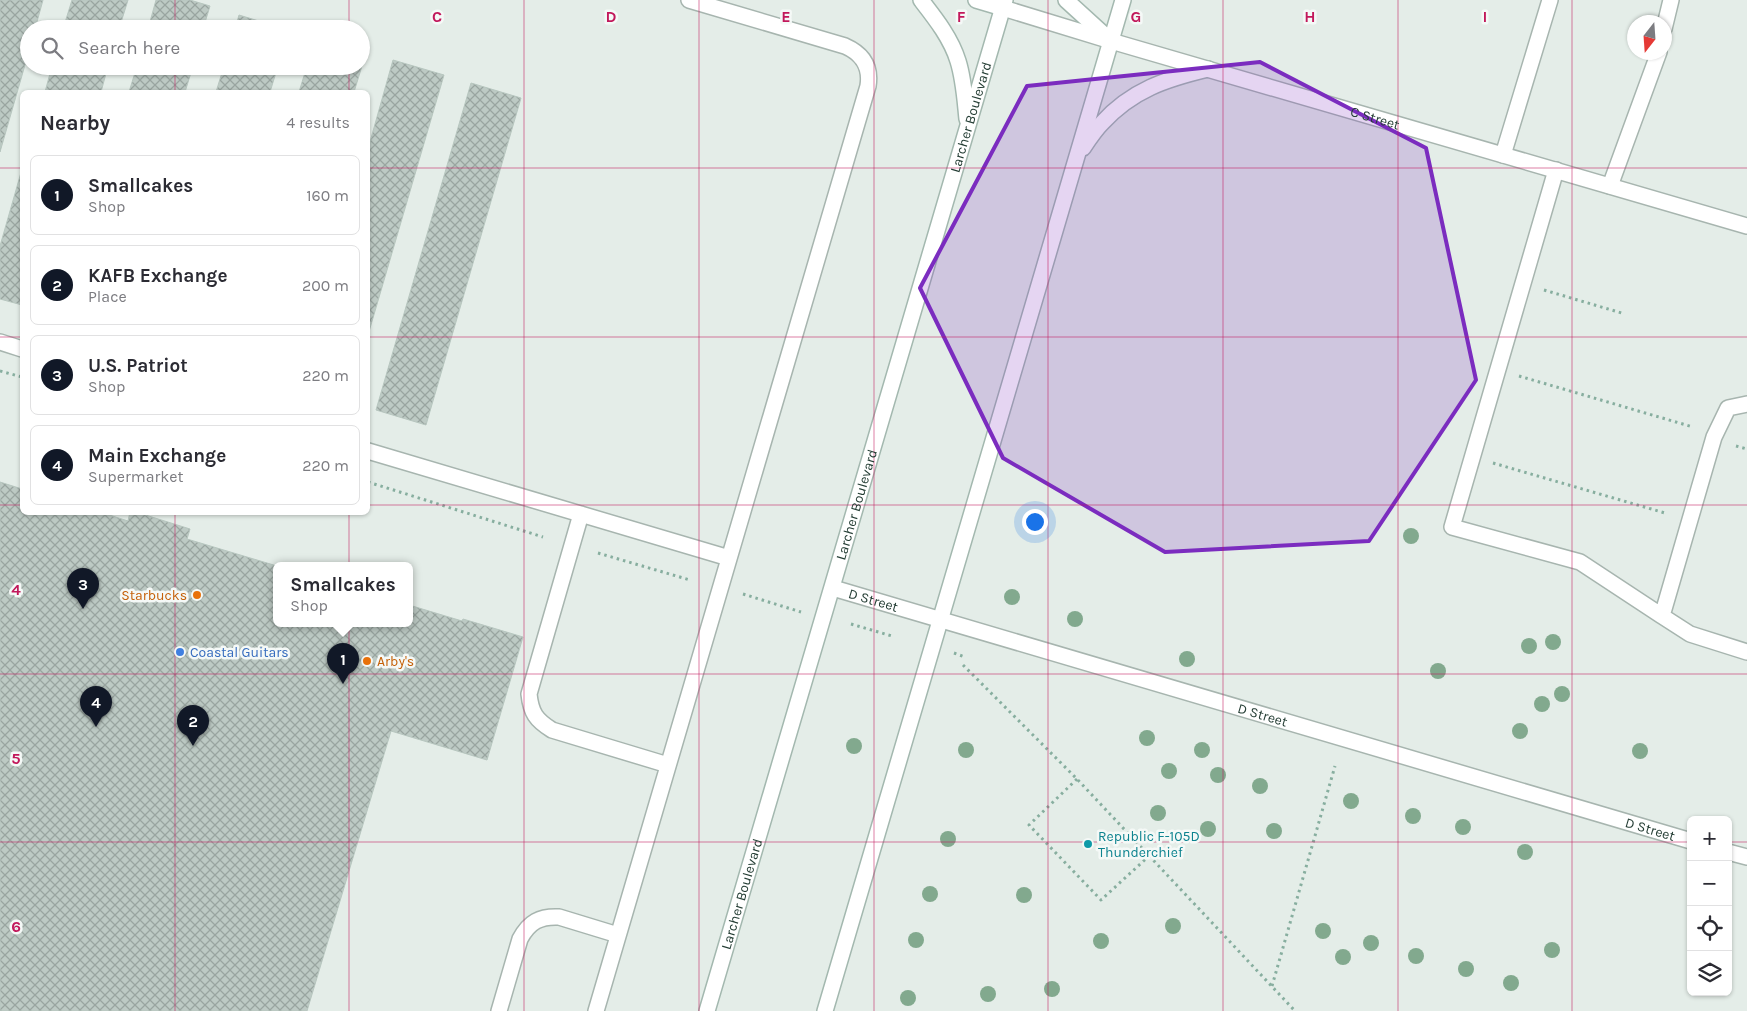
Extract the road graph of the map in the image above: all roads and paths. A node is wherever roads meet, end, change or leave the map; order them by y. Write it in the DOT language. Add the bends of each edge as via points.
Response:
graph roads {
  1 [pos="689,0"];
  2 [pos="921,0"];
  3 [pos="976,0"];
  4 [pos="1066,0"];
  5 [pos="1123,0"];
  6 [pos="1550,0"];
  7 [pos="1671,0"];
  8 [pos="1004,4"];
  9 [pos="1667,15"];
  10 [pos="1111,41"];
  11 [pos="1656,60"];
  12 [pos="1208,69"];
  13 [pos="968,130"];
  14 [pos="1077,155"];
  15 [pos="1503,155"];
  16 [pos="1556,170"];
  17 [pos="1610,186"];
  18 [pos="1747,226"];
  19 [pos="1523,284"];
  20 [pos="1625,314"];
  21 [pos="0,342"];
  22 [pos="20,347"];
  23 [pos="1498,370"];
  24 [pos="0,371"];
  25 [pos="20,376"];
  26 [pos="1747,404"];
  27 [pos="1714,437"];
  28 [pos="1747,449"];
  29 [pos="370,452"];
  30 [pos="1473,457"];
  31 [pos="370,483"];
  32 [pos="581,514"];
  33 [pos="1665,514"];
  34 [pos="543,537"];
  35 [pos="598,552"];
  36 [pos="729,558"];
  37 [pos="690,580"];
  38 [pos="833,588"];
  39 [pos="743,594"];
  40 [pos="801,612"];
  41 [pos="1662,616"];
  42 [pos="940,621"];
  43 [pos="851,624"];
  44 [pos="892,636"];
  45 [pos="1747,652"];
  46 [pos="954,653"];
  47 [pos="965,656"];
  48 [pos="962,664"];
  49 [pos="668,764"];
  50 [pos="1335,766"];
  51 [pos="1077,779"];
  52 [pos="1687,840"];
  53 [pos="1732,853"];
  54 [pos="1149,856"];
  55 [pos="1747,857"];
  56 [pos="618,935"];
  57 [pos="1272,986"];
  58 [pos="499,1011"];
  59 [pos="596,1011"];
  60 [pos="707,1011"];
  61 [pos="825,1011"];
  62 [pos="1295,1011"];
  1 -- 36 [label="main road" via="855,50 867,66 869,76"];
  2 -- 13 [label="main road" via="949,40 958,60 965,90"];
  3 -- 8 [label="main road, C Street"];
  4 -- 10 [label="main road"];
  5 -- 10 [label="main road"];
  6 -- 15 [label="main road"];
  7 -- 9 [label="main road"];
  8 -- 10 [label="main road, C Street"];
  8 -- 13 [label="main road, Larcher Boulevard"];
  10 -- 12 [label="main road, C Street"];
  10 -- 14 [label="main road"];
  11 -- 17 [label="main road"];
  12 -- 14 [label="main road" via="1159,82 1139,92 1102,123"];
  12 -- 15 [label="main road, C Street"];
  13 -- 38 [label="main road, Larcher Boulevard"];
  14 -- 42 [label="main road"];
  15 -- 16 [label="main road, C Street"];
  16 -- 17 [label="main road, C Street"];
  16 -- 19 [label="main road"];
  17 -- 18 [label="main road, C Street"];
  19 -- 20 [label="path"];
  19 -- 23 [label="main road"];
  21 -- 22 [label="main road"];
  23 -- 27 [label="path" via="1695,428"];
  23 -- 30 [label="main road"];
  24 -- 25 [label="path"];
  26 -- 27 [label="main road" via="1728,408"];
  27 -- 28 [label="path"];
  27 -- 41 [label="main road"];
  29 -- 32 [label="main road"];
  30 -- 33 [label="path"];
  30 -- 41 [label="main road" via="1452,527 1580,562"];
  31 -- 34 [label="path"];
  32 -- 36 [label="main road"];
  32 -- 49 [label="main road" via="529,694 530,706 535,717 552,730"];
  35 -- 37 [label="path"];
  36 -- 49 [label="main road"];
  38 -- 42 [label="main road, D Street"];
  38 -- 60 [label="main road, Larcher Boulevard"];
  39 -- 40 [label="path"];
  41 -- 45 [label="main road" via="1690,634"];
  42 -- 52 [label="main road, D Street"];
  42 -- 61 [label="main road"];
  43 -- 44 [label="path"];
  46 -- 47 [label="path"];
  48 -- 51 [label="path"];
  49 -- 56 [label="main road"];
  50 -- 57 [label="path"];
  51 -- 54 [label="path"];
  51 -- 54 [label="path" via="1029,825 1101,900"];
  53 -- 55 [label="main road"];
  54 -- 57 [label="path"];
  56 -- 58 [label="main road" via="559,917 549,916 531,923 520,939"];
  56 -- 59 [label="main road"];
  57 -- 62 [label="path"];
}
